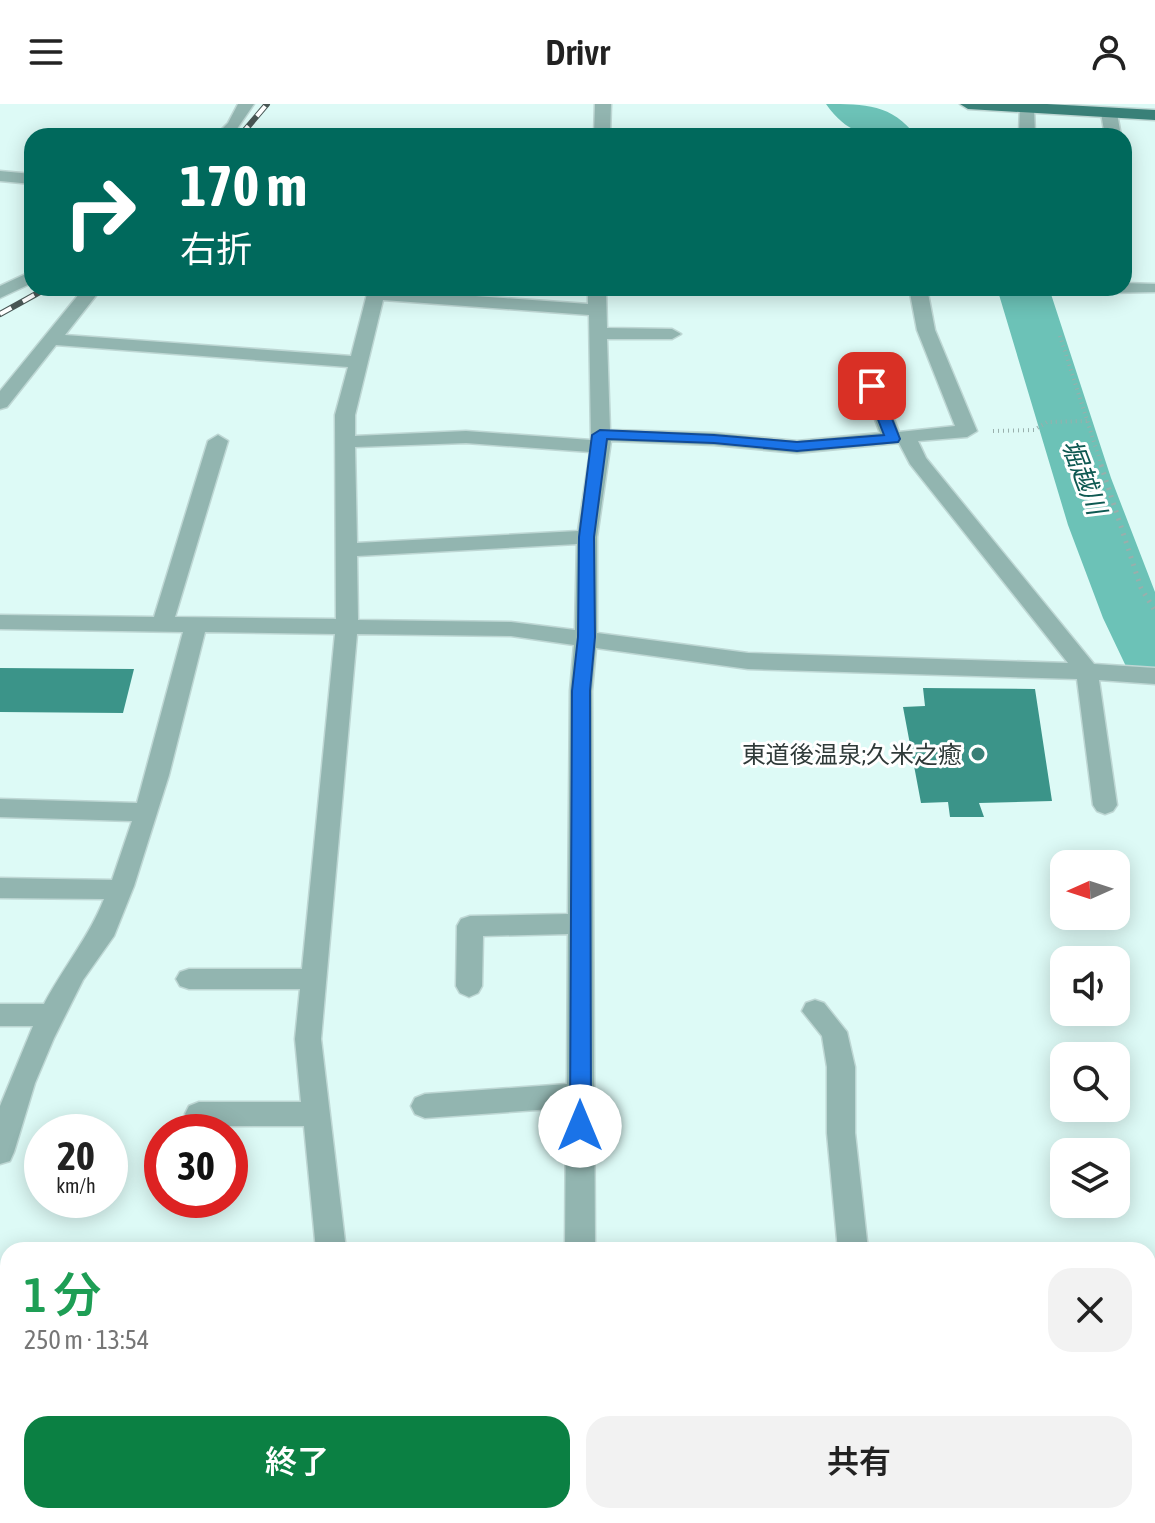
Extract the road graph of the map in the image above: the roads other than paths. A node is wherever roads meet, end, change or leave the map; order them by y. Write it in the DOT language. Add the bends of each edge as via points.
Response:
graph roads {
  1 [pos="246,104"];
  2 [pos="603,104"];
  3 [pos="968,104"];
  4 [pos="1026,107"];
  5 [pos="1115,110"];
  6 [pos="1155,115"];
  7 [pos="232,128"];
  8 [pos="602,128"];
  9 [pos="1027,128"];
  10 [pos="0,176"];
  11 [pos="24,178"];
  12 [pos="24,280"];
  13 [pos="1132,288"];
  14 [pos="1150,288"];
  15 [pos="0,293"];
  16 [pos="86,296"];
  17 [pos="374,296"];
  18 [pos="422,296"];
  19 [pos="597,296"];
  20 [pos="920,296"];
  21 [pos="596,310"];
  22 [pos="596,333"];
  23 [pos="672,334"];
  24 [pos="51,339"];
  25 [pos="862,360"];
  26 [pos="357,362"];
  27 [pos="0,403"];
  28 [pos="899,438"];
  29 [pos="218,441"];
  30 [pos="600,441"];
  31 [pos="345,442"];
  32 [pos="587,537"];
  33 [pos="347,550"];
  34 [pos="0,622"];
  35 [pos="162,625"];
  36 [pos="196,625"];
  37 [pos="347,626"];
  38 [pos="586,637"];
  39 [pos="1087,671"];
  40 [pos="1155,676"];
  41 [pos="1105,805"];
  42 [pos="0,808"];
  43 [pos="145,812"];
  44 [pos="0,888"];
  45 [pos="118,890"];
  46 [pos="580,924"];
  47 [pos="189,979"];
  48 [pos="314,979"];
  49 [pos="469,986"];
  50 [pos="815,1011"];
  51 [pos="0,1015"];
  52 [pos="53,1015"];
  53 [pos="580,1095"];
  54 [pos="425,1106"];
  55 [pos="6,1108"];
  56 [pos="248,1114"];
  57 [pos="316,1114"];
  58 [pos="0,1152"];
  59 [pos="330,1242"];
  60 [pos="580,1242"];
  61 [pos="852,1242"];
  1 -- 7 [label="street"];
  2 -- 8 [label="street"];
  3 -- 4 [label="main road"];
  4 -- 5 [label="main road"];
  4 -- 9 [label="street"];
  5 -- 6 [label="main road"];
  10 -- 11 [label="street"];
  12 -- 15 [label="street"];
  13 -- 14 [label="street"];
  16 -- 24 [label="street"];
  17 -- 26 [label="street"];
  18 -- 21 [label="street"];
  19 -- 21 [label="street"];
  20 -- 28 [label="street" via="926,330 967,431"];
  21 -- 22 [label="street"];
  22 -- 23 [label="street"];
  22 -- 30 [label="street"];
  24 -- 26 [label="street"];
  24 -- 27 [label="street"];
  25 -- 28 [label="street"];
  26 -- 31 [label="street" via="345,415"];
  28 -- 30 [label="street" via="797,447 714,439"];
  28 -- 39 [label="street"];
  29 -- 35 [label="street"];
  30 -- 31 [label="street" via="466,437"];
  30 -- 32 [label="street"];
  31 -- 33 [label="street"];
  32 -- 33 [label="street"];
  32 -- 38 [label="street"];
  33 -- 37 [label="street"];
  34 -- 35 [label="street"];
  35 -- 36 [label="street"];
  36 -- 37 [label="street"];
  36 -- 43 [label="street"];
  37 -- 38 [label="street" via="511,629"];
  37 -- 48 [label="street"];
  38 -- 39 [label="street" via="748,661"];
  38 -- 46 [label="street"];
  39 -- 40 [label="street"];
  39 -- 41 [label="street"];
  42 -- 43 [label="street"];
  43 -- 45 [label="street"];
  44 -- 45 [label="street"];
  45 -- 52 [label="street" via="107,926 74,972"];
  46 -- 49 [label="street" via="470,926"];
  46 -- 53 [label="street"];
  47 -- 48 [label="street"];
  48 -- 57 [label="street" via="308,1039"];
  50 -- 61 [label="street" via="834,1032 841,1067 841,1133"];
  51 -- 52 [label="street"];
  52 -- 55 [label="street"];
  53 -- 54 [label="street"];
  53 -- 60 [label="street"];
  55 -- 58 [label="street"];
  56 -- 57 [label="street"];
  57 -- 59 [label="street"];
}
